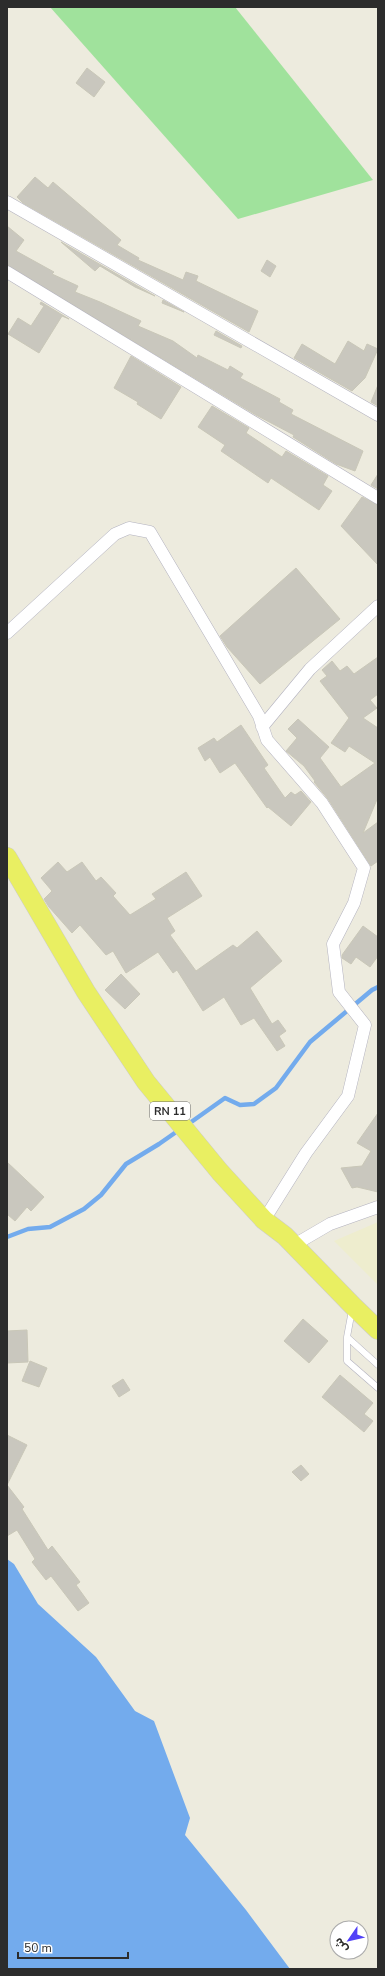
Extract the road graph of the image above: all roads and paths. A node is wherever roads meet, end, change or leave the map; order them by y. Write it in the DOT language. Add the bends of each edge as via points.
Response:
graph roads {
  1 [pos="7,202"];
  2 [pos="7,272"];
  3 [pos="378,415"];
  4 [pos="378,498"];
  5 [pos="378,606"];
  6 [pos="7,633"];
  7 [pos="262,727"];
  8 [pos="7,857"];
  9 [pos="378,1207"];
  10 [pos="264,1220"];
  11 [pos="294,1245"];
  12 [pos="353,1306"];
  13 [pos="378,1330"];
  14 [pos="347,1337"];
  15 [pos="378,1365"];
  16 [pos="378,1388"];
  1 -- 3 [label="street"];
  2 -- 4 [label="street"];
  5 -- 7 [label="street" via="310,669"];
  6 -- 7 [label="street" via="115,534 129,528 150,532 259,716"];
  7 -- 10 [label="street" via="266,740 322,803 364,868 354,903 333,944 339,992 365,1025 348,1096 306,1153"];
  8 -- 10 [label="main road, RN 11" via="86,992 146,1082 220,1172"];
  9 -- 11 [label="street" via="330,1224"];
  10 -- 11 [label="main road, RN 11"];
  11 -- 12 [label="main road, RN 11"];
  12 -- 13 [label="main road, RN 11"];
  12 -- 14 [label="lane"];
  14 -- 15 [label="lane"];
  14 -- 16 [label="lane" via="346,1361"];
}
